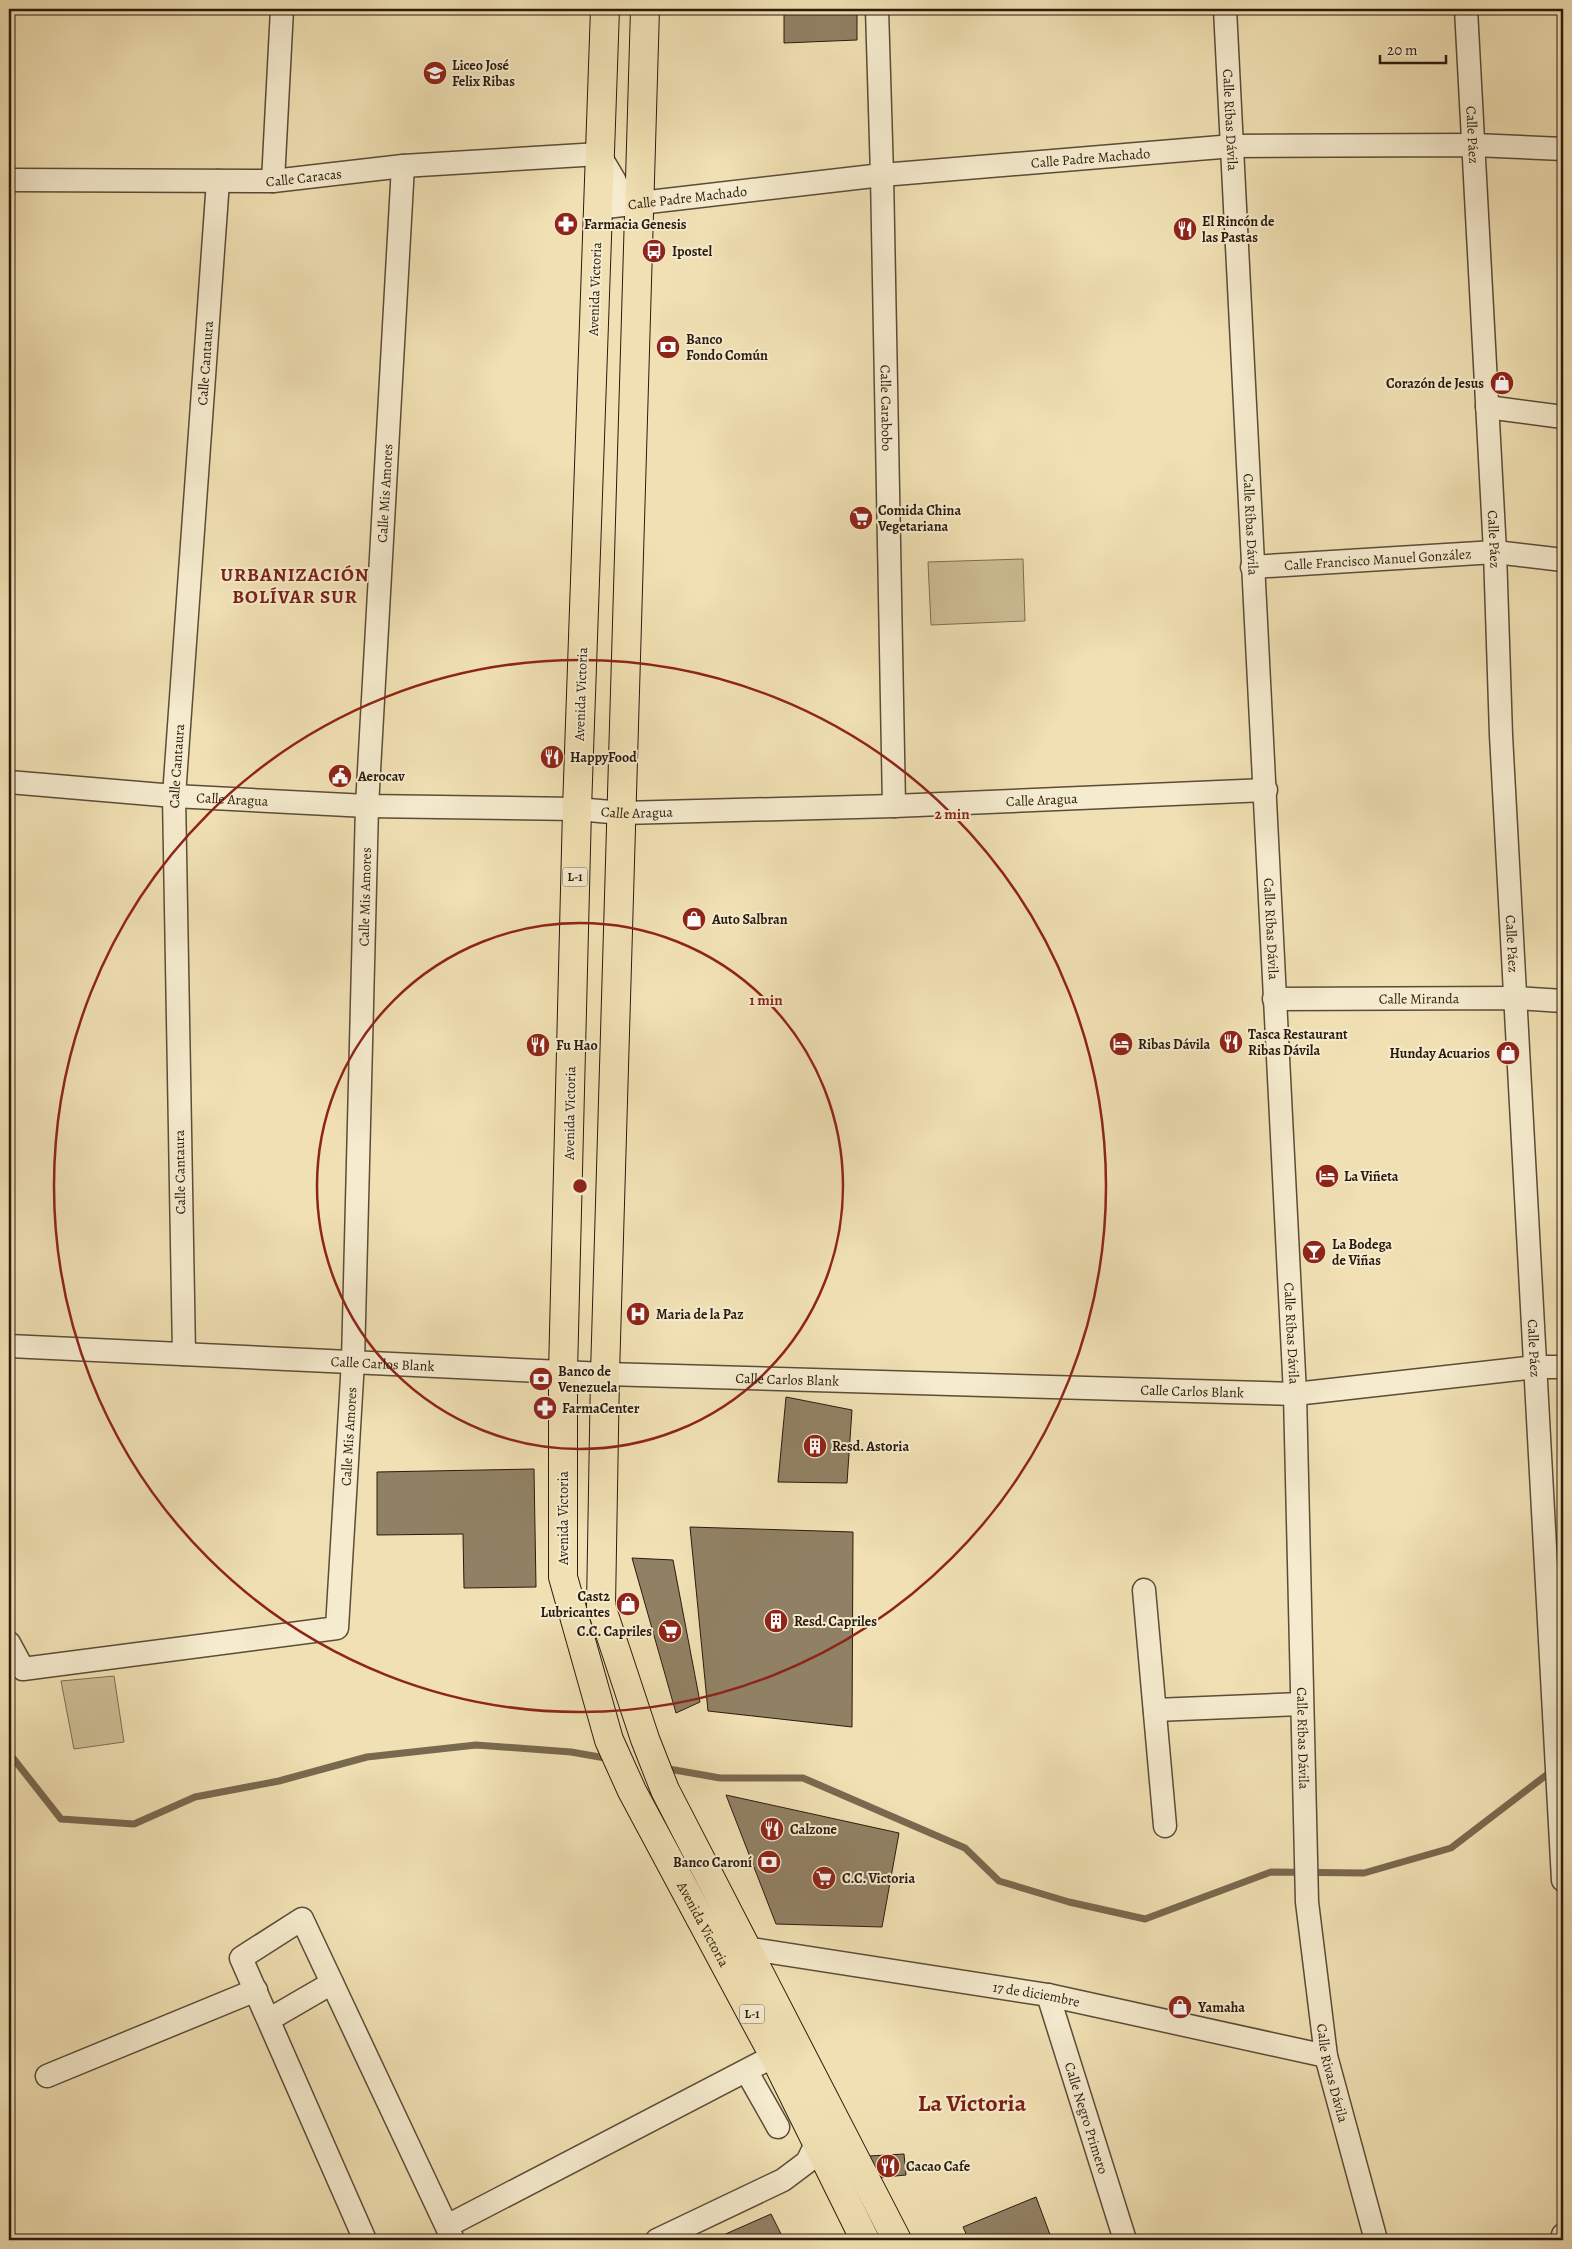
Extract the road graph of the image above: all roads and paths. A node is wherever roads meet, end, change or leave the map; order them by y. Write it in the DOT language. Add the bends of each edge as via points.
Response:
graph roads {
  1 [pos="282,9"];
  2 [pos="605,9"];
  3 [pos="645,9"];
  4 [pos="877,9"];
  5 [pos="1226,9"];
  6 [pos="1466,9"];
  7 [pos="1474,145"];
  8 [pos="1233,146"];
  9 [pos="1563,149"];
  10 [pos="599,154"];
  11 [pos="403,166"];
  12 [pos="882,175"];
  13 [pos="9,180"];
  14 [pos="218,181"];
  15 [pos="273,181"];
  16 [pos="618,205"];
  17 [pos="1487,407"];
  18 [pos="1563,416"];
  19 [pos="1495,552"];
  20 [pos="1563,560"];
  21 [pos="1252,567"];
  22 [pos="9,782"];
  23 [pos="1266,790"];
  24 [pos="174,796"];
  25 [pos="367,806"];
  26 [pos="894,806"];
  27 [pos="577,809"];
  28 [pos="622,813"];
  29 [pos="1517,998"];
  30 [pos="1274,999"];
  31 [pos="1563,1002"];
  32 [pos="9,1346"];
  33 [pos="184,1354"];
  34 [pos="353,1361"];
  35 [pos="1536,1367"];
  36 [pos="1563,1367"];
  37 [pos="563,1372"];
  38 [pos="605,1374"];
  39 [pos="1294,1394"];
  40 [pos="1144,1590"];
  41 [pos="9,1643"];
  42 [pos="1300,1704"];
  43 [pos="1155,1710"];
  44 [pos="1165,1826"];
  45 [pos="1563,1880"];
  46 [pos="1307,1902"];
  47 [pos="746,1948"];
  48 [pos="332,1983"];
  49 [pos="256,1990"];
  50 [pos="1048,1995"];
  51 [pos="270,2019"];
  52 [pos="774,2056"];
  53 [pos="1326,2056"];
  54 [pos="747,2072"];
  55 [pos="47,2076"];
  56 [pos="778,2127"];
  57 [pos="817,2142"];
  58 [pos="450,2233"];
  59 [pos="1563,2235"];
  60 [pos="365,2240"];
  61 [pos="657,2240"];
  62 [pos="866,2240"];
  63 [pos="897,2240"];
  64 [pos="1125,2240"];
  65 [pos="1376,2240"];
  66 [pos="1562,2240"];
  1 -- 15 [label="street"];
  2 -- 10 [label="main road, Avenida Victoria / L-1"];
  3 -- 16 [label="main road, Avenida Victoria / L-1"];
  4 -- 12 [label="street, Calle Carabobo"];
  5 -- 8 [label="street, Calle Ríbas Dávila"];
  6 -- 7 [label="street, Calle Páez"];
  7 -- 8 [label="street, Calle Padre Machado"];
  7 -- 9 [label="street, Calle Padre Machado"];
  7 -- 17 [label="street, Calle Páez"];
  8 -- 12 [label="street, Calle Padre Machado"];
  8 -- 21 [label="street, Calle Ríbas Dávila"];
  10 -- 11 [label="street, Calle Caracas"];
  10 -- 16 [label="main road, Avenida Victoria / L-1"];
  11 -- 15 [label="street, Calle Caracas"];
  11 -- 25 [label="street, Calle Mis Amores"];
  12 -- 16 [label="street, Calle Padre Machado"];
  12 -- 26 [label="street, Calle Carabobo"];
  13 -- 14 [label="street, Calle Caracas"];
  14 -- 15 [label="street, Calle Caracas"];
  14 -- 24 [label="street, Calle Cantaura"];
  16 -- 27 [label="main road, Avenida Victoria / L-1"];
  16 -- 28 [label="main road, Avenida Victoria / L-1"];
  17 -- 18 [label="street"];
  17 -- 19 [label="street, Calle Páez"];
  19 -- 20 [label="street, Calle Francisco Manuel González"];
  19 -- 21 [label="street, Calle Francisco Manuel González"];
  19 -- 29 [label="street, Calle Páez"];
  21 -- 23 [label="street, Calle Ríbas Dávila"];
  22 -- 24 [label="street, Calle Aragua"];
  23 -- 26 [label="street, Calle Aragua"];
  23 -- 30 [label="street, Calle Ríbas Dávila"];
  24 -- 25 [label="street, Calle Aragua"];
  24 -- 33 [label="street, Calle Cantaura"];
  25 -- 27 [label="street, Calle Aragua"];
  25 -- 34 [label="street, Calle Mis Amores"];
  26 -- 28 [label="street, Calle Aragua"];
  27 -- 28 [label="street, Calle Aragua"];
  27 -- 37 [label="main road, Avenida Victoria / L-1"];
  28 -- 38 [label="main road, Avenida Victoria / L-1"];
  29 -- 30 [label="street, Calle Miranda"];
  29 -- 31 [label="street, Calle Miranda"];
  29 -- 35 [label="street, Calle Páez"];
  30 -- 39 [label="street, Calle Ríbas Dávila"];
  32 -- 33 [label="street, Calle Carlos Blank"];
  33 -- 34 [label="street, Calle Carlos Blank"];
  34 -- 37 [label="street, Calle Carlos Blank"];
  34 -- 41 [label="street, Calle Mis Amores" via="337,1628 23,1668"];
  35 -- 36 [label="street, Calle Carlos Blank"];
  35 -- 39 [label="street, Calle Carlos Blank"];
  35 -- 45 [label="street, Calle Páez"];
  37 -- 38 [label="street, Calle Carlos Blank"];
  37 -- 52 [label="main road, Avenida Victoria / L-1" via="563,1577 609,1740 632,1791"];
  38 -- 39 [label="street, Calle Carlos Blank"];
  38 -- 47 [label="main road, Avenida Victoria / L-1" via="601,1606 665,1790"];
  39 -- 42 [label="street, Calle Ríbas Dávila"];
  40 -- 43 [label="street"];
  42 -- 43 [label="street"];
  42 -- 46 [label="street, Calle Ríbas Dávila"];
  43 -- 44 [label="street"];
  46 -- 53 [label="street, Calle Rivas Dávila"];
  47 -- 50 [label="street, 17 de diciembre"];
  47 -- 63 [label="main road, Avenida Victoria / L-1"];
  48 -- 49 [label="street" via="302,1919 241,1958"];
  48 -- 51 [label="street"];
  48 -- 58 [label="street"];
  49 -- 51 [label="street"];
  49 -- 55 [label="street"];
  50 -- 53 [label="street, 17 de diciembre"];
  50 -- 64 [label="street, Calle Negro Primero"];
  51 -- 60 [label="street"];
  52 -- 54 [label="street"];
  52 -- 57 [label="main road, Avenida Victoria / L-1"];
  53 -- 65 [label="street, Calle Rivas Dávila"];
  54 -- 56 [label="street"];
  54 -- 58 [label="street"];
  57 -- 61 [label="street" via="808,2162 783,2180"];
  57 -- 62 [label="main road, Avenida Victoria / L-1"];
  59 -- 66 [label="street"];
}
